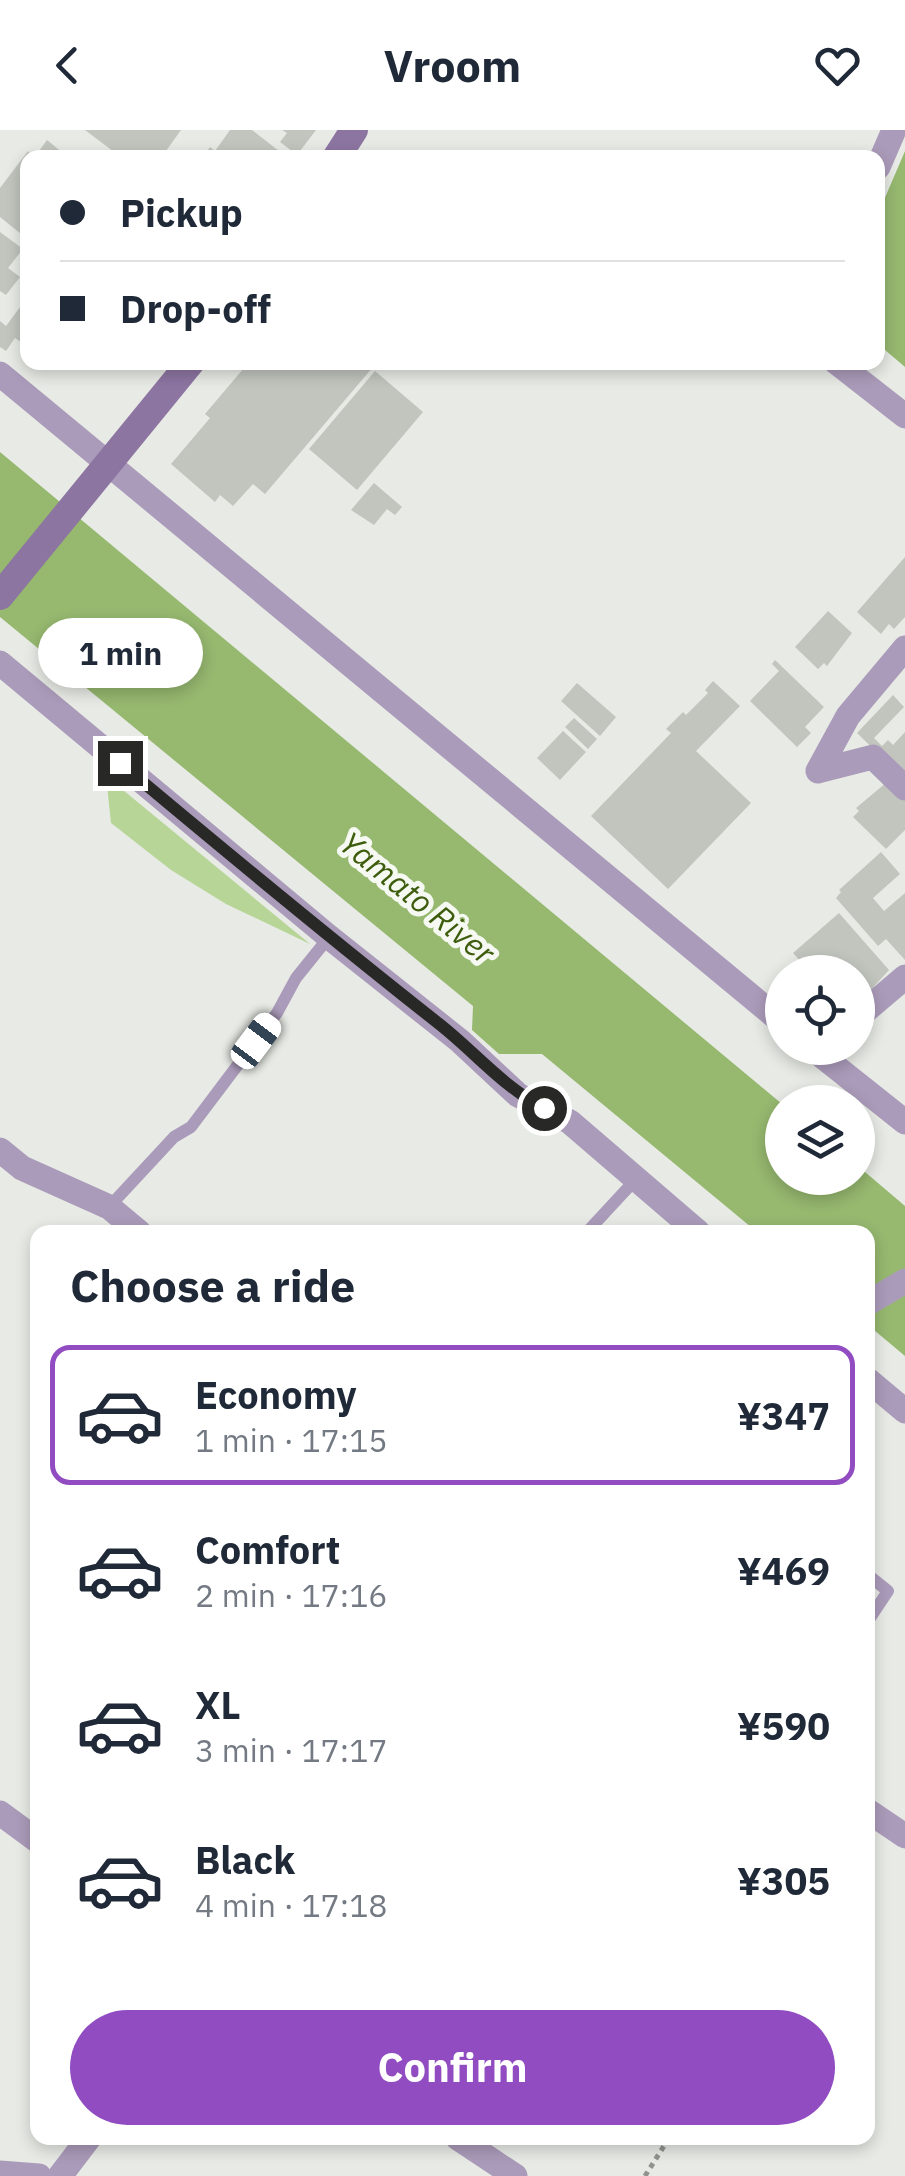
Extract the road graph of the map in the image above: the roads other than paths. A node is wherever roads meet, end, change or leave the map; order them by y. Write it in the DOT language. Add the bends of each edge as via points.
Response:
graph roads {
  1 [pos="184,370"];
  2 [pos="846,370"];
  3 [pos="0,374"];
  4 [pos="905,416"];
  5 [pos="105,466"];
  6 [pos="0,596"];
  7 [pos="905,648"];
  8 [pos="0,664"];
  9 [pos="905,788"];
  10 [pos="329,937"];
  11 [pos="905,977"];
  12 [pos="875,1003"];
  13 [pos="765,1008"];
  14 [pos="836,1065"];
  15 [pos="905,1122"];
  16 [pos="0,1150"];
  17 [pos="637,1178"];
  18 [pos="108,1206"];
  19 [pos="131,1225"];
  20 [pos="594,1225"];
  21 [pos="690,1225"];
  22 [pos="905,1281"];
  23 [pos="875,1299"];
  24 [pos="875,1386"];
  25 [pos="905,1411"];
  26 [pos="875,1581"];
  27 [pos="875,1611"];
  28 [pos="0,1813"];
  29 [pos="875,1816"];
  30 [pos="30,1835"];
  31 [pos="905,1836"];
  32 [pos="84,2145"];
  33 [pos="468,2145"];
  34 [pos="0,2173"];
  35 [pos="40,2176"];
  36 [pos="60,2176"];
  37 [pos="515,2176"];
  1 -- 5 [label="main road"];
  2 -- 4 [label="street"];
  3 -- 5 [label="street"];
  5 -- 6 [label="main road"];
  5 -- 13 [label="street"];
  7 -- 9 [label="street" via="848,716 818,770 874,757"];
  8 -- 10 [label="street"];
  10 -- 17 [label="street" via="518,1095 570,1122"];
  10 -- 18 [label="lane" via="191,1127"];
  11 -- 12 [label="street"];
  14 -- 15 [label="street"];
  16 -- 18 [label="street" via="22,1168"];
  17 -- 20 [label="lane"];
  17 -- 21 [label="street"];
  18 -- 19 [label="street"];
  22 -- 23 [label="street"];
  24 -- 25 [label="street"];
  26 -- 27 [label="lane" via="888,1591"];
  28 -- 30 [label="street"];
  29 -- 31 [label="street"];
  32 -- 36 [label="street"];
  33 -- 37 [label="street"];
  34 -- 35 [label="street"];
}
